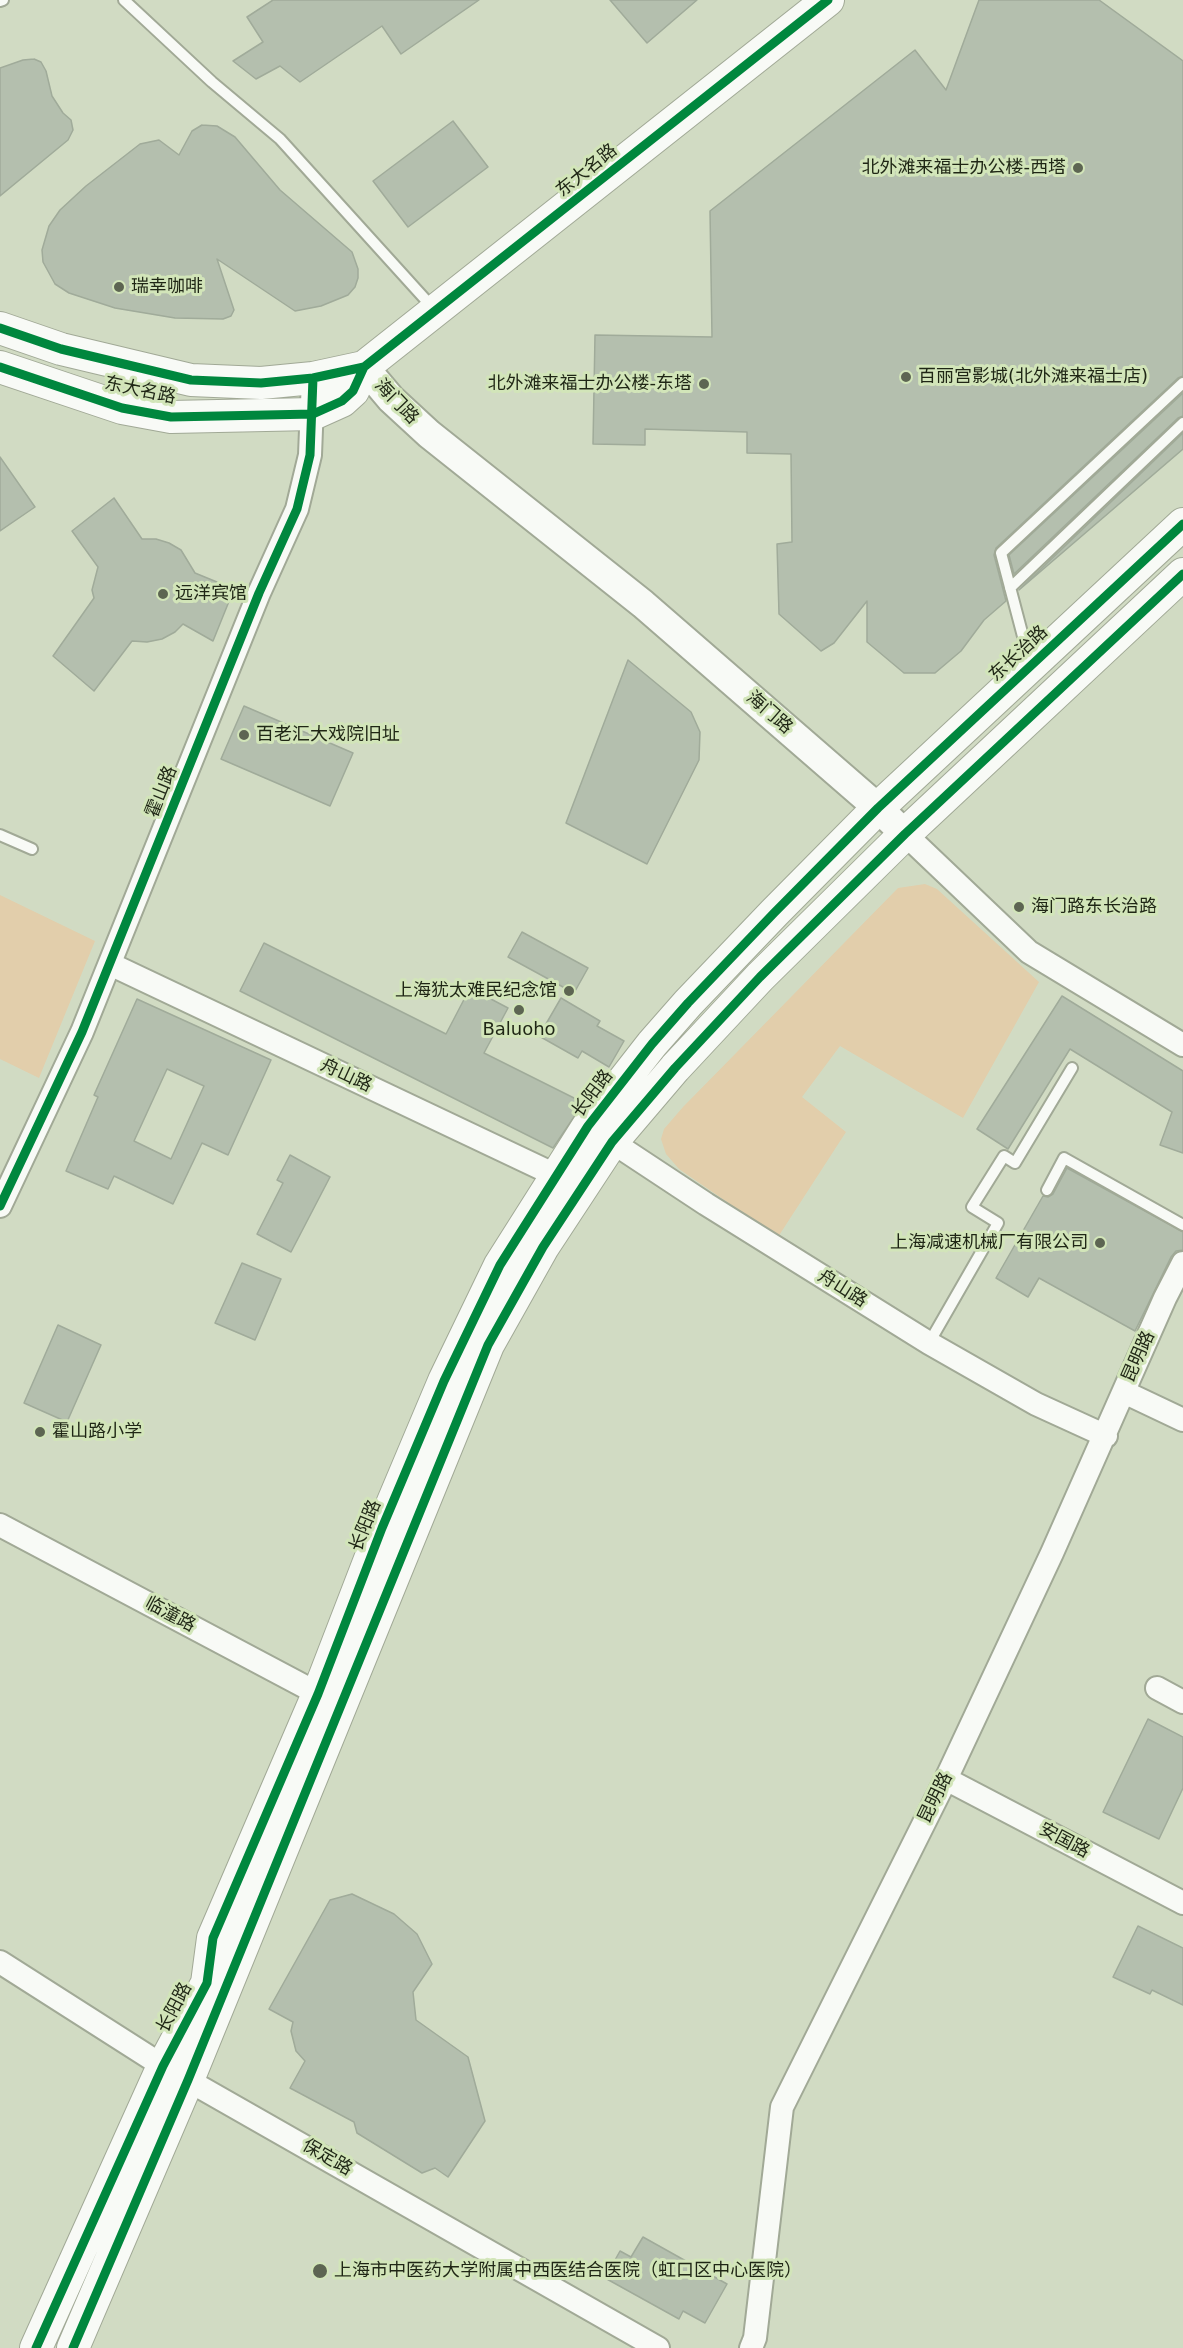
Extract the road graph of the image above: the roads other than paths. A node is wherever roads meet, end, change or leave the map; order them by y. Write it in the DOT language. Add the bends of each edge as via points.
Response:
graph roads {
  1 [pos="124,0"];
  2 [pos="828,0"];
  3 [pos="436,312"];
  4 [pos="0,327"];
  5 [pos="0,367"];
  6 [pos="364,367"];
  7 [pos="313,378"];
  8 [pos="1183,383"];
  9 [pos="313,414"];
  10 [pos="1183,423"];
  11 [pos="1183,524"];
  12 [pos="1183,574"];
  13 [pos="1010,588"];
  14 [pos="1031,666"];
  15 [pos="878,808"];
  16 [pos="905,834"];
  17 [pos="0,835"];
  18 [pos="32,849"];
  19 [pos="110,964"];
  20 [pos="1183,1045"];
  21 [pos="1072,1068"];
  22 [pos="600,1134"];
  23 [pos="570,1182"];
  24 [pos="1047,1190"];
  25 [pos="0,1206"];
  26 [pos="1183,1225"];
  27 [pos="1183,1263"];
  28 [pos="929,1343"];
  29 [pos="1124,1392"];
  30 [pos="1183,1420"];
  31 [pos="1106,1436"];
  32 [pos="0,1525"];
  33 [pos="1157,1688"];
  34 [pos="330,1699"];
  35 [pos="1183,1702"];
  36 [pos="946,1779"];
  37 [pos="1183,1903"];
  38 [pos="0,1962"];
  39 [pos="175,2073"];
  40 [pos="36,2348"];
  41 [pos="74,2348"];
  42 [pos="658,2348"];
  43 [pos="751,2348"];
  1 -- 3 [label="lane" via="280,139"];
  2 -- 3 [label="main road, 东大名路"];
  3 -- 6 [label="main road, 东大名路"];
  4 -- 7 [label="main road, 东大名路" via="60,349 191,380 261,382"];
  5 -- 9 [label="main road, 东大名路" via="122,408 171,417"];
  6 -- 7 [label="main road, 东大名路"];
  6 -- 9 [label="main road, 东大名路" via="353,391 342,401"];
  6 -- 15 [label="street, 海门路" via="390,399 429,434 643,604"];
  7 -- 9 [label="street, 霍山路"];
  8 -- 13 [label="lane" via="1001,553"];
  9 -- 19 [label="street, 霍山路" via="310,455 297,509"];
  10 -- 13 [label="lane"];
  11 -- 14 [label="main road, 东长治路"];
  12 -- 16 [label="main road"];
  13 -- 14 [label="lane"];
  14 -- 15 [label="main road, 东长治路"];
  15 -- 16 [label="street, 海门路"];
  15 -- 22 [label="main road, 长阳路" via="652,1044"];
  16 -- 20 [label="street, 海门路" via="1029,952"];
  16 -- 22 [label="main road, 长阳路" via="760,977 675,1068"];
  17 -- 18 [label="lane"];
  19 -- 23 [label="street, 舟山路"];
  19 -- 25 [label="street, 霍山路"];
  21 -- 28 [label="lane" via="1015,1163 1004,1156 972,1207 998,1223"];
  22 -- 23 [label="main road, 长阳路"];
  22 -- 28 [label="street, 舟山路"];
  23 -- 34 [label="main road, 长阳路" via="500,1264 444,1381 382,1528"];
  24 -- 26 [label="lane" via="1064,1158"];
  27 -- 29 [label="street, 昆明路"];
  28 -- 31 [label="street, 舟山路" via="1036,1404"];
  29 -- 30 [label="street"];
  29 -- 31 [label="street, 昆明路"];
  31 -- 36 [label="street, 昆明路"];
  32 -- 34 [label="street, 临潼路"];
  33 -- 35 [label="street"];
  34 -- 39 [label="main road, 长阳路" via="213,1938 207,1983"];
  36 -- 37 [label="street, 安国路"];
  36 -- 43 [label="street, 昆明路" via="782,2107 756,2338"];
  38 -- 39 [label="street, 保定路"];
  39 -- 40 [label="main road, 长阳路"];
  39 -- 41 [label="main road, 长阳路"];
  39 -- 42 [label="street, 保定路"];
}
